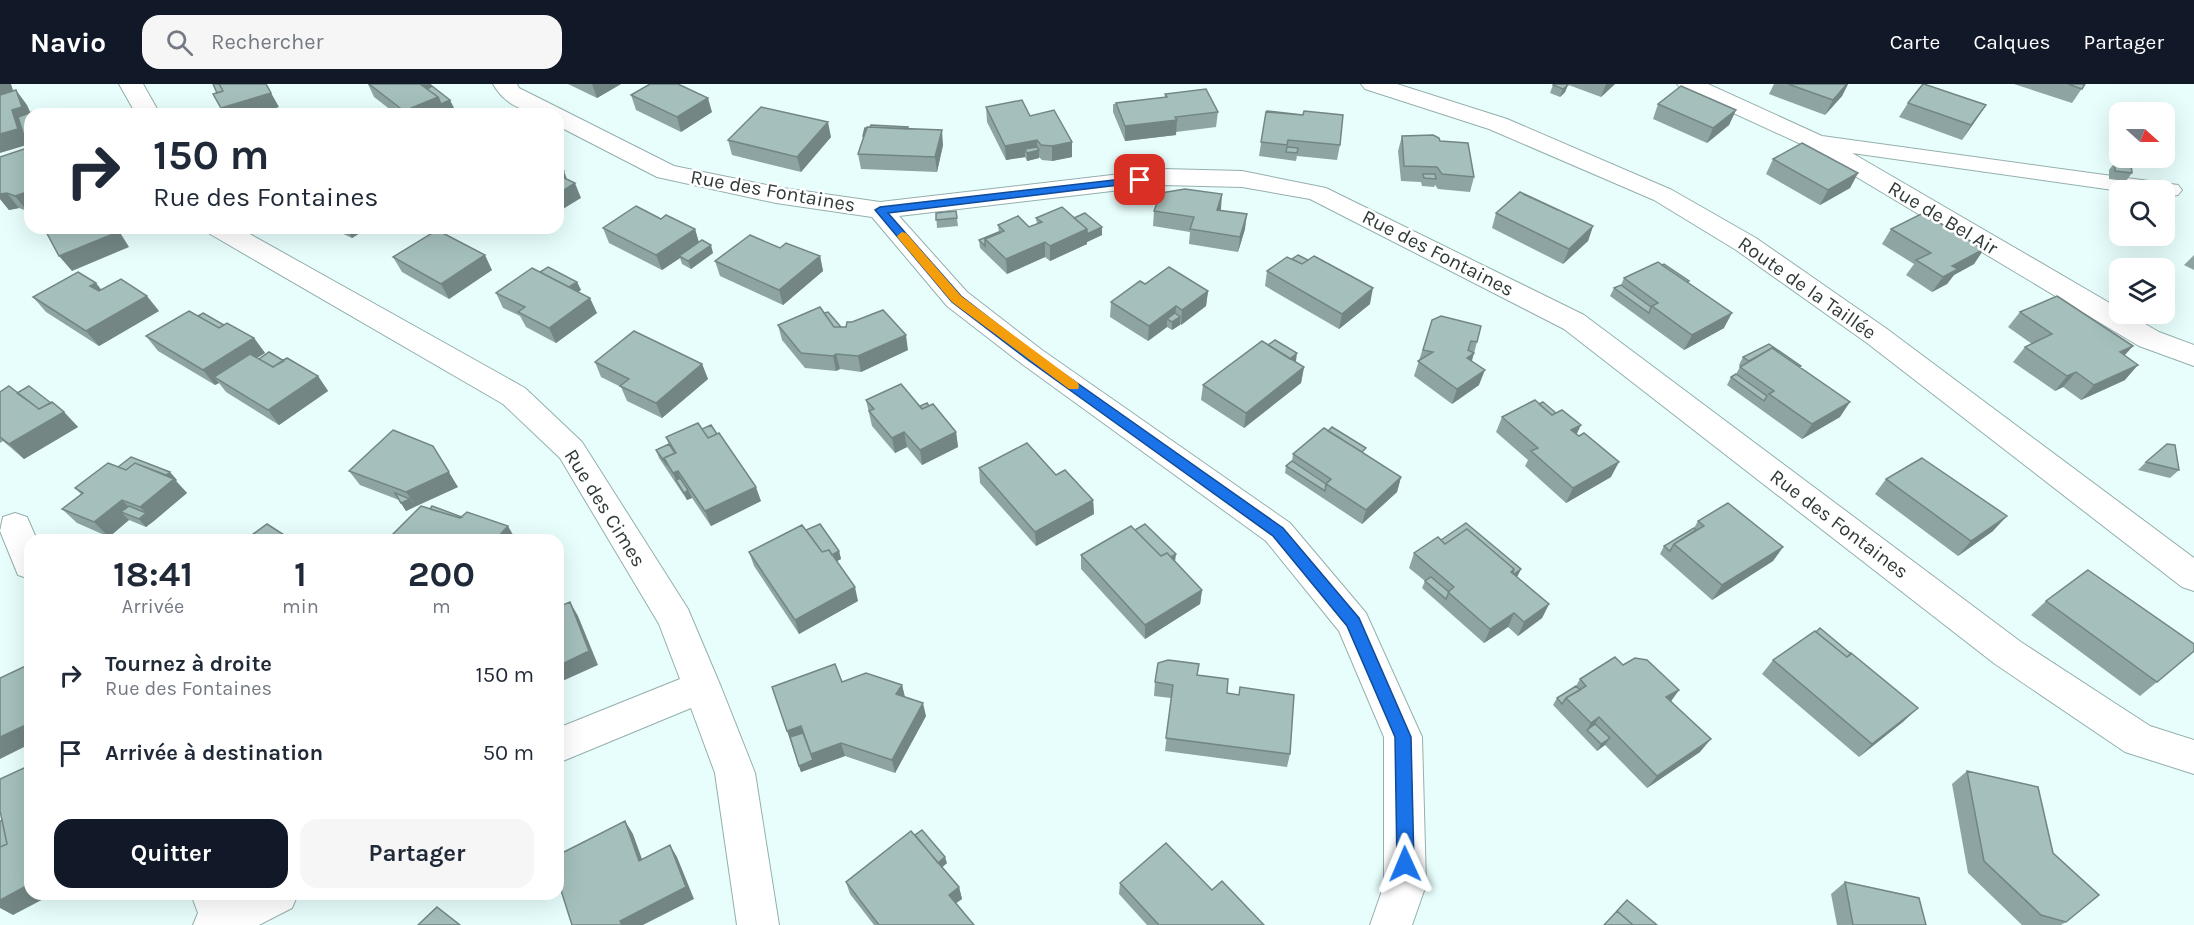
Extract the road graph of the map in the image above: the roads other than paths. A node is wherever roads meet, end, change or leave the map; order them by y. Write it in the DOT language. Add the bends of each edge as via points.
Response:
graph roads {
  1 [pos="131,84"];
  2 [pos="505,84"];
  3 [pos="1372,84"];
  4 [pos="1689,84"];
  5 [pos="145,108"];
  6 [pos="539,108"];
  7 [pos="564,120"];
  8 [pos="1812,140"];
  9 [pos="2109,182"];
  10 [pos="880,210"];
  11 [pos="230,234"];
  12 [pos="2194,356"];
  13 [pos="15,526"];
  14 [pos="24,549"];
  15 [pos="2192,573"];
  16 [pos="702,687"];
  17 [pos="564,744"];
  18 [pos="2194,757"];
  19 [pos="258,900"];
  20 [pos="216,913"];
  21 [pos="758,925"];
  22 [pos="1391,925"];
  1 -- 5 [label="street"];
  2 -- 6 [label="street" via="510,93"];
  3 -- 15 [label="street, Route de la Taillée" via="1498,124 1653,191 1746,244 1877,336"];
  4 -- 8 [label="street, Rue de Bel Air"];
  7 -- 10 [label="street, Rue des Fontaines" via="666,171 776,195"];
  8 -- 9 [label="street"];
  8 -- 12 [label="street, Rue de Bel Air" via="2149,339"];
  10 -- 18 [label="street, Rue des Fontaines" via="1163,177 1242,179 1317,193 1574,322 2008,653 2139,740"];
  10 -- 22 [label="street" via="957,299 1278,532 1353,622 1403,737 1405,885"];
  11 -- 16 [label="street, Rue des Cimes" via="522,403 571,450 675,619"];
  13 -- 14 [label="street"];
  16 -- 17 [label="street"];
  16 -- 21 [label="street, Rue des Cimes" via="735,773"];
  19 -- 20 [label="street"];
}
